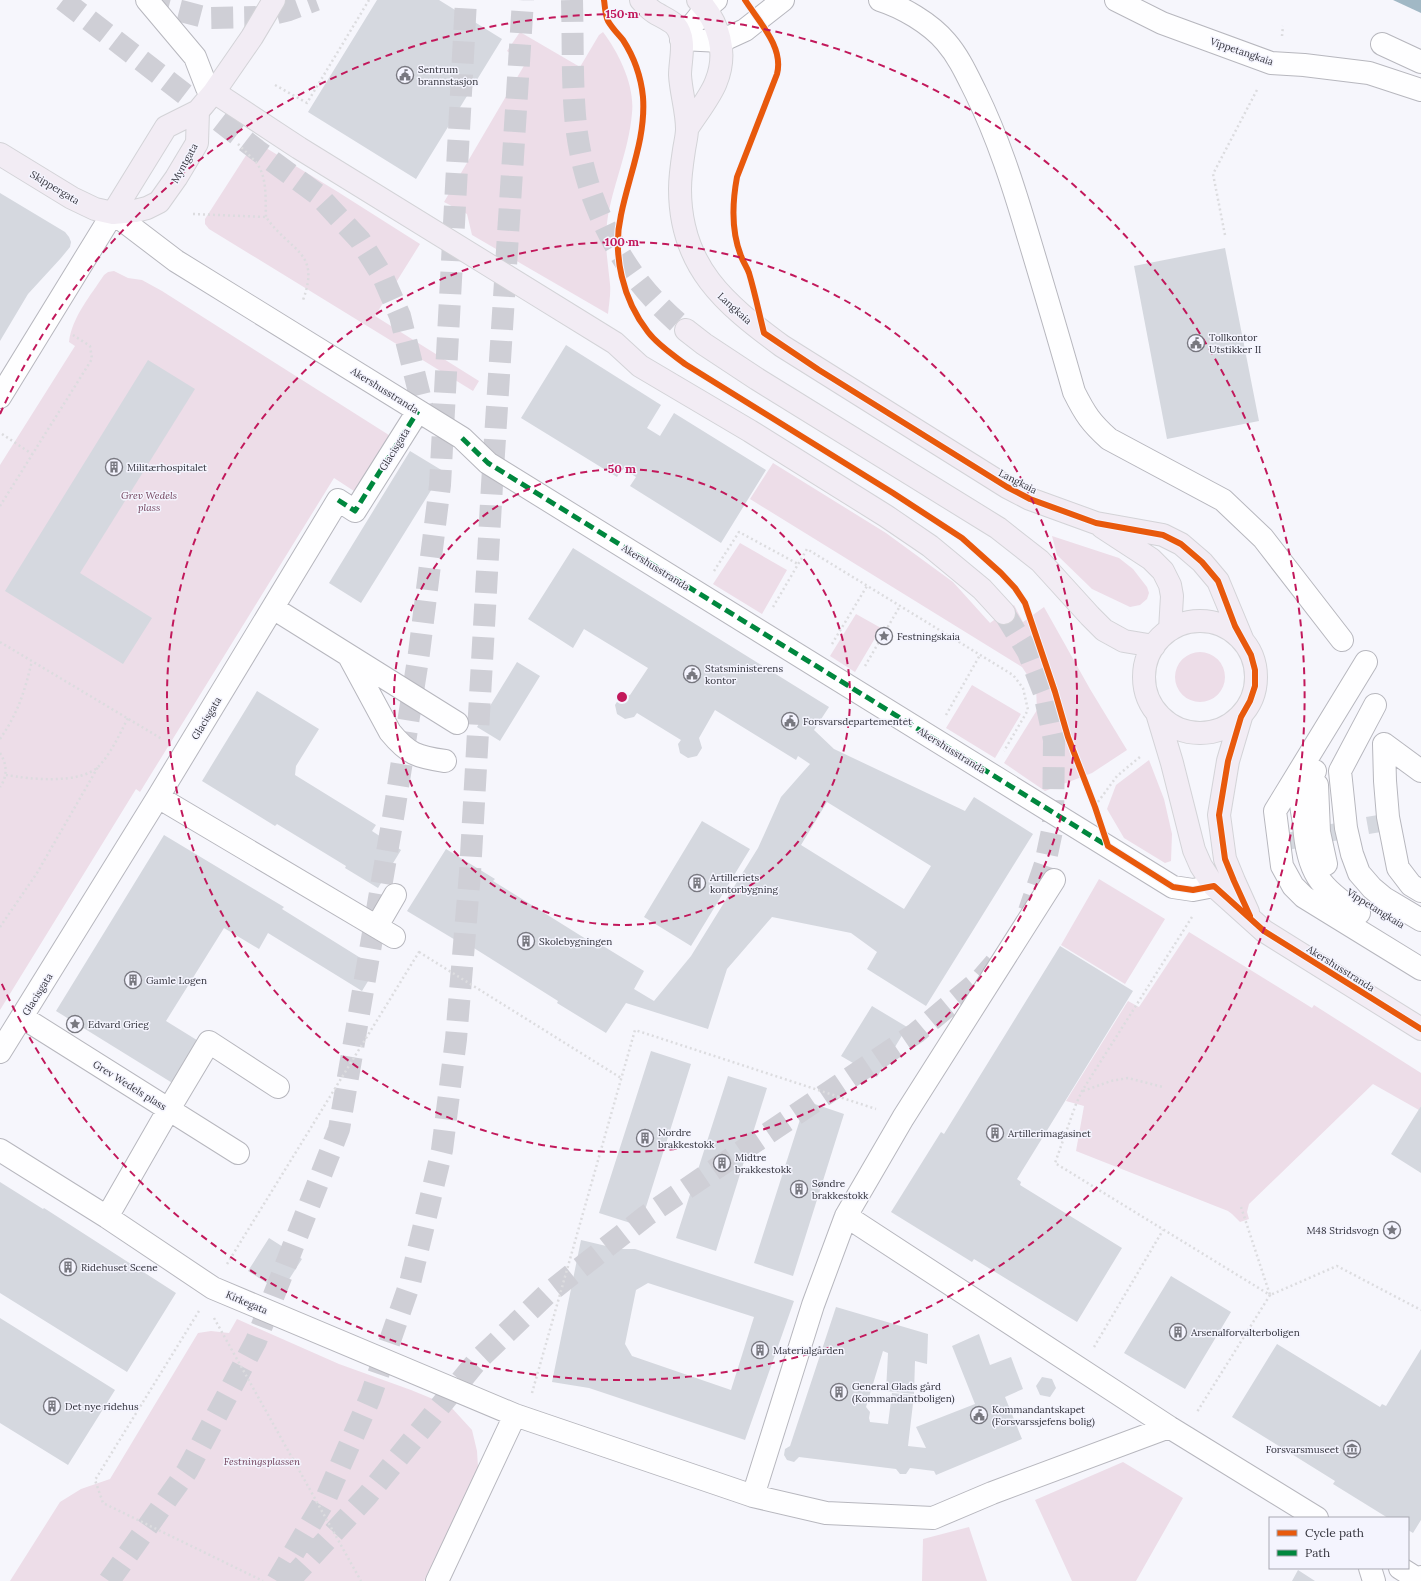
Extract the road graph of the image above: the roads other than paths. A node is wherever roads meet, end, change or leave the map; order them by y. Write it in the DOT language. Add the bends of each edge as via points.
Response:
graph roads {
  1 [pos="146,0"];
  2 [pos="274,0"];
  3 [pos="641,0"];
  4 [pos="783,0"];
  5 [pos="880,0"];
  6 [pos="1116,0"];
  7 [pos="1127,0"];
  8 [pos="707,3"];
  9 [pos="1184,16"];
  10 [pos="681,39"];
  11 [pos="721,41"];
  12 [pos="1382,44"];
  13 [pos="1421,62"];
  14 [pos="1421,90"];
  15 [pos="214,92"];
  16 [pos="198,112"];
  17 [pos="687,129"];
  18 [pos="0,154"];
  19 [pos="113,213"];
  20 [pos="686,330"];
  21 [pos="0,397"];
  22 [pos="418,411"];
  23 [pos="1096,523"];
  24 [pos="273,608"];
  25 [pos="1004,613"];
  26 [pos="1170,630"];
  27 [pos="1342,640"];
  28 [pos="1242,642"];
  29 [pos="1154,646"];
  30 [pos="350,656"];
  31 [pos="1375,704"];
  32 [pos="1157,713"];
  33 [pos="1241,717"];
  34 [pos="456,723"];
  35 [pos="445,761"];
  36 [pos="1347,766"];
  37 [pos="1421,771"];
  38 [pos="1309,790"];
  39 [pos="158,796"];
  40 [pos="1275,811"];
  41 [pos="1054,880"];
  42 [pos="1214,886"];
  43 [pos="1421,891"];
  44 [pos="395,896"];
  45 [pos="1421,905"];
  46 [pos="1252,920"];
  47 [pos="1421,920"];
  48 [pos="1421,936"];
  49 [pos="1421,952"];
  50 [pos="1421,969"];
  51 [pos="22,1017"];
  52 [pos="1421,1029"];
  53 [pos="0,1052"];
  54 [pos="278,1087"];
  55 [pos="168,1109"];
  56 [pos="0,1150"];
  57 [pos="238,1153"];
  58 [pos="846,1216"];
  59 [pos="107,1217"];
  60 [pos="515,1415"];
  61 [pos="1169,1427"];
  62 [pos="753,1496"];
  63 [pos="1315,1517"];
  64 [pos="1370,1569"];
  65 [pos="1402,1569"];
  66 [pos="1421,1577"];
  67 [pos="437,1581"];
  68 [pos="1374,1581"];
  1 -- 15 [label="street" via="195,57 207,88"];
  2 -- 15 [label="highway"];
  3 -- 10 [label="highway" via="652,11 674,24"];
  4 -- 11 [label="street" via="745,30"];
  5 -- 27 [label="street" via="893,4 922,21 945,40 971,82 1011,178 1074,392 1093,425 1109,439 1223,500 1263,538"];
  6 -- 14 [label="street, Vippetangkaia" via="1162,23 1271,63 1304,64 1369,73"];
  7 -- 9 [label="street"];
  8 -- 10 [label="street"];
  8 -- 11 [label="highway"];
  10 -- 11 [label="street"];
  10 -- 17 [label="highway" via="680,74"];
  11 -- 17 [label="highway" via="721,62 716,83"];
  12 -- 13 [label="street"];
  15 -- 16 [label="highway"];
  15 -- 25 [label="highway" via="615,343 640,366 886,516 962,571"];
  16 -- 19 [label="highway" via="166,127"];
  16 -- 19 [label="highway, Myntgata" via="197,143 159,202 135,211"];
  17 -- 23 [label="highway, Langkaia" via="680,188 683,221 695,261 719,295 782,346 986,475 1030,499"];
  18 -- 19 [label="highway, Skippergata" via="84,204"];
  19 -- 21 [label="street"];
  19 -- 22 [label="street, Akershusstranda" via="176,261"];
  20 -- 29 [label="highway" via="757,379 998,528 1040,561 1104,630 1124,641"];
  22 -- 24 [label="street, Glacisgata" via="355,511 338,500"];
  22 -- 42 [label="street, Akershusstranda" via="462,438 488,463 1173,887 1193,890"];
  23 -- 26 [label="highway" via="1151,559 1163,571 1172,596"];
  23 -- 28 [label="highway, Langkaia" via="1163,535 1181,544 1202,562 1218,582"];
  24 -- 30 [label="street"];
  24 -- 39 [label="street, Glacisgata"];
  26 -- 28 [label="highway" via="1185,623 1201,621 1231,631"];
  26 -- 29 [label="highway"];
  28 -- 33 [label="highway" via="1251,655 1255,670 1255,686"];
  29 -- 32 [label="highway" via="1147,659 1144,673 1149,701"];
  30 -- 34 [label="street"];
  30 -- 35 [label="street" via="390,732 398,741 417,755"];
  31 -- 36 [label="street"];
  31 -- 36 [label="street"];
  31 -- 37 [label="street"];
  31 -- 38 [label="street"];
  31 -- 40 [label="street"];
  31 -- 43 [label="street" via="1388,817 1398,868 1411,885"];
  32 -- 33 [label="highway" via="1169,724 1199,733 1214,731"];
  32 -- 42 [label="highway, Akershusstranda" via="1194,850"];
  33 -- 46 [label="highway, Akershusstranda" via="1228,761 1219,815 1225,859"];
  36 -- 38 [label="street"];
  36 -- 45 [label="street" via="1366,850 1376,872 1386,884"];
  36 -- 47 [label="street, Vippetangkaia" via="1346,828 1360,873 1384,898"];
  38 -- 40 [label="street"];
  38 -- 48 [label="street, Vippetangkaia" via="1325,860 1332,875 1343,888"];
  38 -- 49 [label="street" via="1304,835 1310,863 1323,887 1339,901"];
  39 -- 44 [label="street" via="385,932"];
  39 -- 51 [label="street, Glacisgata"];
  40 -- 50 [label="street" via="1282,866 1293,886 1304,897"];
  41 -- 58 [label="street" via="903,1118"];
  42 -- 46 [label="highway, Akershusstranda"];
  46 -- 52 [label="highway, Akershusstranda" via="1285,945"];
  51 -- 53 [label="street, Glacisgata"];
  51 -- 55 [label="street, Grev Wedels plass"];
  54 -- 55 [label="street" via="209,1042"];
  55 -- 57 [label="street, Grev Wedels plass"];
  55 -- 59 [label="street"];
  56 -- 59 [label="street, Kirkegata"];
  58 -- 61 [label="street"];
  58 -- 62 [label="street" via="813,1305"];
  59 -- 60 [label="street, Kirkegata" via="209,1295"];
  60 -- 62 [label="street, Kirkegata"];
  60 -- 67 [label="street"];
  61 -- 62 [label="street, Kirkegata" via="992,1493 933,1518 826,1513"];
  61 -- 63 [label="street"];
  64 -- 68 [label="street"];
  65 -- 66 [label="street" via="1419,1580"];
}
